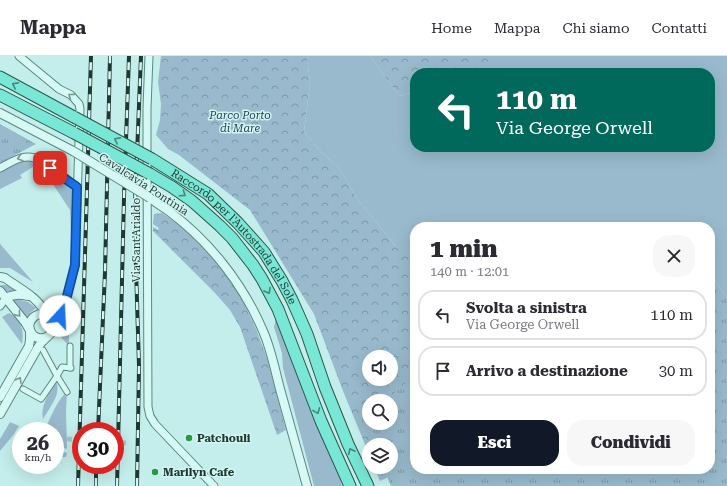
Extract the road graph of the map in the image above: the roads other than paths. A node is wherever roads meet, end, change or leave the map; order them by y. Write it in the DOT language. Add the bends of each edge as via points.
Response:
graph roads {
  1 [pos="19,56"];
  2 [pos="150,56"];
  3 [pos="0,77"];
  4 [pos="0,95"];
  5 [pos="0,113"];
  6 [pos="0,168"];
  7 [pos="77,187"];
  8 [pos="0,277"];
  9 [pos="0,291"];
  10 [pos="6,298"];
  11 [pos="33,298"];
  12 [pos="0,306"];
  13 [pos="46,314"];
  14 [pos="54,328"];
  15 [pos="30,330"];
  16 [pos="47,337"];
  17 [pos="70,346"];
  18 [pos="44,350"];
  19 [pos="57,376"];
  20 [pos="23,389"];
  21 [pos="67,392"];
  22 [pos="0,398"];
  23 [pos="0,414"];
  24 [pos="348,483"];
  25 [pos="212,484"];
  26 [pos="307,486"];
  27 [pos="368,486"];
  7 -- 1 [label="street, one-way" via="79,104 71,95 59,89"];
  2 -- 25 [label="street, Via Sant'Arialdo" via="147,108 149,412 155,424"];
  27 -- 3 [label="highway, Raccordo per l'Autostrada del Sole, one-way, bridge" via="348,444 292,300 264,252 238,223 208,194 152,159"];
  4 -- 24 [label="highway, Raccordo per l'Autostrada del Sole, one-way, bridge" via="172,187 192,200 232,238 253,265 278,309"];
  5 -- 26 [label="street, Cavalcavia Pontinia, bridge" via="73,152 169,211 203,241 228,271 247,298 263,331"];
  7 -- 6 [label="street, one-way" via="42,161 31,156 24,156"];
  7 -- 14 [label="street" via="75,270 63,311"];
  8 -- 11 [label="street"];
  9 -- 10 [label="street"];
  10 -- 11 [label="street" via="17,294"];
  10 -- 12 [label="street"];
  10 -- 15 [label="street, one-way"];
  11 -- 13 [label="street" via="40,303"];
  13 -- 14 [label="street" via="54,323"];
  13 -- 15 [label="street" via="34,316 30,322"];
  14 -- 16 [label="street"];
  15 -- 16 [label="street" via="35,337"];
  15 -- 22 [label="street" via="29,346"];
  23 -- 16 [label="street, one-way" via="37,348"];
  17 -- 19 [label="street" via="71,368 62,367"];
  18 -- 19 [label="street"];
  19 -- 20 [label="street" via="41,399"];
  19 -- 21 [label="street"];
}
